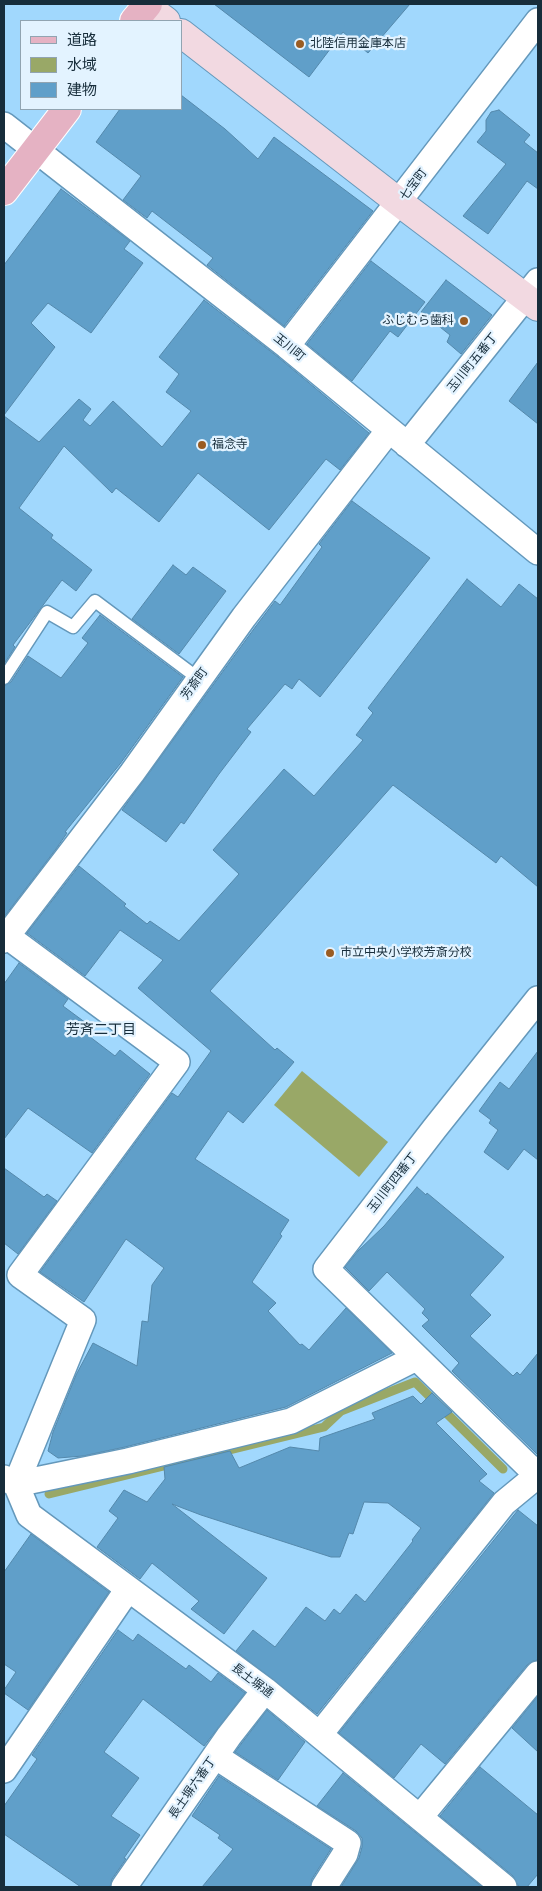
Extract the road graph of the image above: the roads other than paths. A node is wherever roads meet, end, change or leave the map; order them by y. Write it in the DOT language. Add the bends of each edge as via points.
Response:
graph roads {
  1 [pos="538,21"];
  2 [pos="182,34"];
  3 [pos="66,110"];
  4 [pos="4,125"];
  5 [pos="35,150"];
  6 [pos="4,191"];
  7 [pos="400,203"];
  8 [pos="534,295"];
  9 [pos="288,346"];
  10 [pos="398,437"];
  11 [pos="538,552"];
  12 [pos="4,678"];
  13 [pos="199,679"];
  14 [pos="5,937"];
  15 [pos="538,999"];
  16 [pos="12,1269"];
  17 [pos="416,1358"];
  18 [pos="538,1473"];
  19 [pos="10,1481"];
  20 [pos="128,1589"];
  21 [pos="538,1674"];
  22 [pos="265,1690"];
  23 [pos="320,1734"];
  24 [pos="215,1756"];
  25 [pos="4,1770"];
  26 [pos="420,1817"];
  27 [pos="124,1887"];
  28 [pos="324,1887"];
  29 [pos="504,1887"];
  1 -- 7 [label="street, 七宝町"];
  2 -- 7 [label="street"];
  3 -- 5 [label="main road"];
  4 -- 5 [label="street, 玉川町"];
  5 -- 6 [label="main road"];
  5 -- 9 [label="street, 玉川町"];
  7 -- 8 [label="street"];
  7 -- 9 [label="street, 七宝町"];
  8 -- 10 [label="street, 玉川町五番丁"];
  9 -- 10 [label="street, 玉川町"];
  10 -- 11 [label="street, 玉川町"];
  10 -- 13 [label="street, 芳斎町" via="244,617"];
  12 -- 13 [label="lane" via="47,612 73,627 95,601"];
  13 -- 14 [label="street, 芳斎町"];
  14 -- 16 [label="street" via="177,1062"];
  15 -- 17 [label="street, 玉川町四番丁" via="326,1269"];
  16 -- 19 [label="street" via="83,1320"];
  17 -- 18 [label="street"];
  17 -- 19 [label="street" via="291,1421 128,1461"];
  18 -- 23 [label="street" via="504,1503"];
  19 -- 20 [label="street, 長土塀通" via="30,1515"];
  20 -- 22 [label="street, 長土塀通"];
  20 -- 25 [label="street"];
  21 -- 26 [label="street"];
  22 -- 23 [label="street, 長土塀通"];
  22 -- 24 [label="street, 長土塀六番丁"];
  23 -- 26 [label="street, 長土塀通"];
  24 -- 27 [label="street, 長土塀六番丁"];
  24 -- 28 [label="street" via="348,1843 345,1854"];
  26 -- 29 [label="street, 長土塀通"];
}
